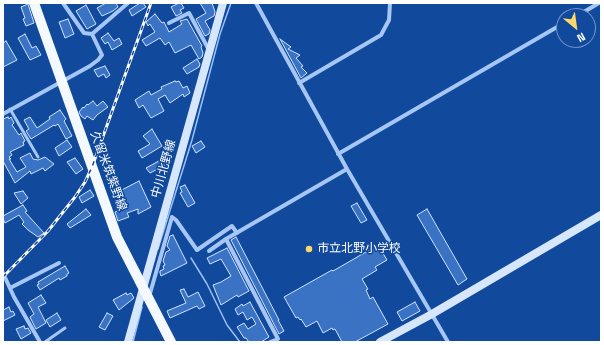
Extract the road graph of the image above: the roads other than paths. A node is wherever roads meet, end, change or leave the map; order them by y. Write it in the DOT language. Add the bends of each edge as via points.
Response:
graph roads {
  1 [pos="34,3"];
  2 [pos="63,3"];
  3 [pos="120,3"];
  4 [pos="128,3"];
  5 [pos="223,3"];
  6 [pos="256,3"];
  7 [pos="390,3"];
  8 [pos="600,3"];
  9 [pos="123,8"];
  10 [pos="591,8"];
  11 [pos="169,23"];
  12 [pos="556,29"];
  13 [pos="92,34"];
  14 [pos="210,51"];
  15 [pos="61,81"];
  16 [pos="299,83"];
  17 [pos="10,110"];
  18 [pos="3,114"];
  19 [pos="338,154"];
  20 [pos="38,157"];
  21 [pos="347,168"];
  22 [pos="601,214"];
  23 [pos="237,233"];
  24 [pos="226,239"];
  25 [pos="209,251"];
  26 [pos="59,263"];
  27 [pos="3,273"];
  28 [pos="10,288"];
  29 [pos="146,295"];
  30 [pos="432,314"];
  31 [pos="65,328"];
  32 [pos="40,342"];
  33 [pos="45,342"];
  34 [pos="128,342"];
  35 [pos="171,342"];
  36 [pos="270,342"];
  37 [pos="380,342"];
  38 [pos="448,342"];
  1 -- 15 [label="main road, 久留米筑紫野線"];
  2 -- 13 [label="street" via="84,33"];
  3 -- 9 [label="lane"];
  4 -- 9 [label="street"];
  5 -- 14 [label="main road, 中川北野線"];
  6 -- 16 [label="street"];
  7 -- 16 [label="street" via="389,20 382,35"];
  8 -- 10 [label="street"];
  9 -- 13 [label="street"];
  11 -- 14 [label="street" via="189,13"];
  12 -- 19 [label="street"];
  13 -- 15 [label="street" via="102,55 90,66"];
  14 -- 29 [label="main road, 中川北野線"];
  15 -- 17 [label="street"];
  15 -- 29 [label="main road, 久留米筑紫野線" via="117,237"];
  16 -- 19 [label="street"];
  17 -- 18 [label="street"];
  17 -- 20 [label="lane"];
  19 -- 21 [label="street"];
  21 -- 23 [label="street"];
  21 -- 30 [label="street"];
  22 -- 30 [label="main road"];
  23 -- 24 [label="street"];
  23 -- 29 [label="street" via="232,226 197,250 172,217"];
  24 -- 25 [label="street"];
  24 -- 36 [label="street" via="278,339"];
  26 -- 28 [label="street"];
  27 -- 28 [label="street"];
  28 -- 32 [label="street"];
  29 -- 34 [label="main road, 中川北野線"];
  29 -- 35 [label="main road, 久留米筑紫野線"];
  30 -- 37 [label="main road"];
  30 -- 38 [label="street"];
  31 -- 33 [label="lane"];
}
